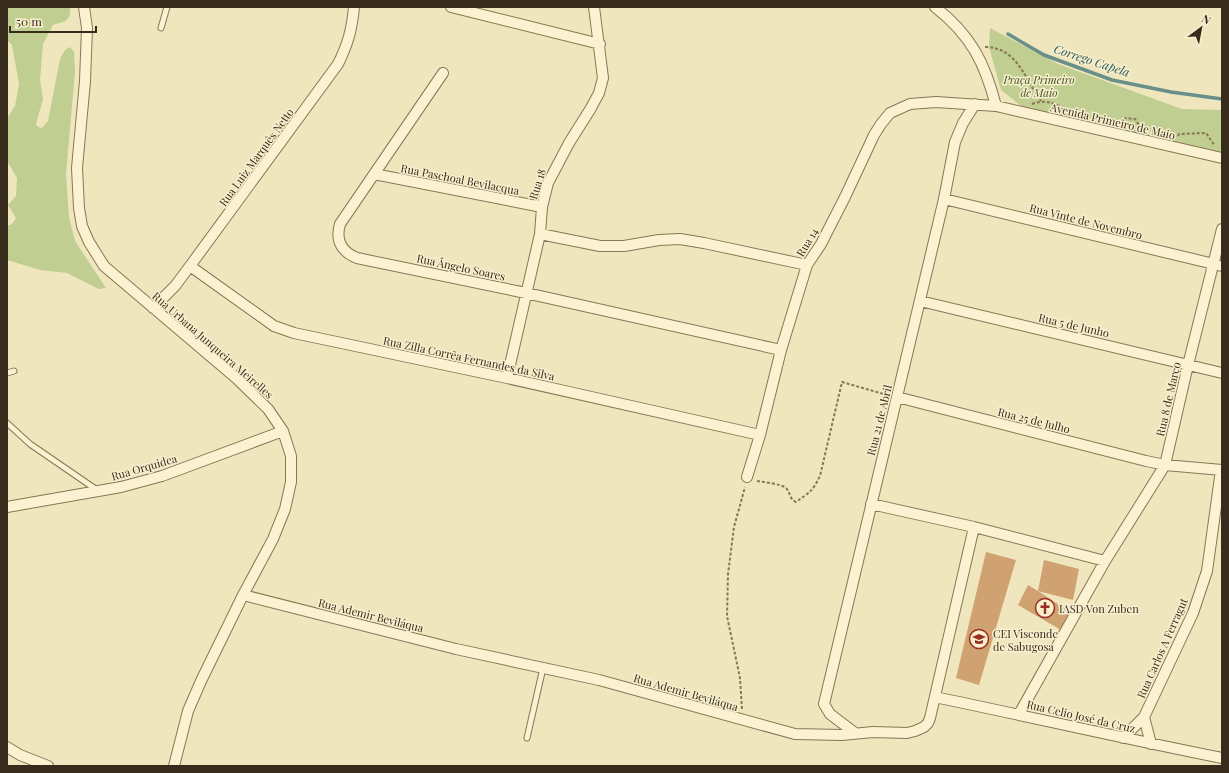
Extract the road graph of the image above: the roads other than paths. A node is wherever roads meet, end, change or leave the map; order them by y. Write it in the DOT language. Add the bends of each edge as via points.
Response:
graph roads {
  1 [pos="84,7"];
  2 [pos="167,7"];
  3 [pos="354,7"];
  4 [pos="450,7"];
  5 [pos="594,7"];
  6 [pos="935,7"];
  7 [pos="161,28"];
  8 [pos="600,44"];
  9 [pos="443,73"];
  10 [pos="975,104"];
  11 [pos="996,106"];
  12 [pos="1220,154"];
  13 [pos="374,174"];
  14 [pos="944,199"];
  15 [pos="542,207"];
  16 [pos="1222,229"];
  17 [pos="540,234"];
  18 [pos="807,265"];
  19 [pos="1218,265"];
  20 [pos="190,266"];
  21 [pos="526,293"];
  22 [pos="920,301"];
  23 [pos="153,308"];
  24 [pos="781,350"];
  25 [pos="1188,365"];
  26 [pos="14,371"];
  27 [pos="7,373"];
  28 [pos="1222,373"];
  29 [pos="507,378"];
  30 [pos="897,397"];
  31 [pos="7,423"];
  32 [pos="283,431"];
  33 [pos="760,435"];
  34 [pos="1165,465"];
  35 [pos="1221,470"];
  36 [pos="746,480"];
  37 [pos="99,491"];
  38 [pos="871,504"];
  39 [pos="7,507"];
  40 [pos="974,527"];
  41 [pos="1105,561"];
  42 [pos="243,595"];
  43 [pos="543,668"];
  44 [pos="936,697"];
  45 [pos="1019,714"];
  46 [pos="1144,717"];
  47 [pos="855,734"];
  48 [pos="527,738"];
  49 [pos="1123,738"];
  50 [pos="1151,744"];
  51 [pos="7,747"];
  52 [pos="1222,758"];
  53 [pos="48,766"];
  54 [pos="174,766"];
  1 -- 23 [label="street, Rua Urbana Junqueira Meirelles" via="87,36 77,168 82,226 104,266"];
  2 -- 7 [label="lane"];
  3 -- 20 [label="street, Rua Luiz Marquês Netto" via="347,46 338,64"];
  4 -- 8 [label="street"];
  5 -- 8 [label="street, Rua 18"];
  6 -- 11 [label="street" via="951,19 973,46 983,64"];
  8 -- 15 [label="street, Rua 18" via="603,78 599,93 556,165"];
  9 -- 13 [label="street, Rua Ângelo Soares"];
  10 -- 11 [label="street, Avenida Primeiro de Maio"];
  10 -- 14 [label="street, Rua 21 de Abril" via="955,142"];
  10 -- 18 [label="street, Rua 14" via="910,104 890,114 874,135 845,197"];
  11 -- 12 [label="street, Avenida Primeiro de Maio"];
  13 -- 15 [label="street, Rua Paschoal Bevilacqua"];
  13 -- 21 [label="street, Rua Ângelo Soares" via="340,224 338,230 344,251 357,258"];
  14 -- 19 [label="street, Rua Vinte de Novembro"];
  14 -- 22 [label="street, Rua 21 de Abril"];
  15 -- 17 [label="street, Rua 18"];
  16 -- 19 [label="street, Rua 8 de Março"];
  17 -- 18 [label="street" via="600,246 624,246 680,239"];
  17 -- 21 [label="street, Rua 18"];
  18 -- 24 [label="street, Rua 14"];
  19 -- 25 [label="street, Rua 8 de Março"];
  20 -- 23 [label="street, Rua Luiz Marquês Netto"];
  20 -- 29 [label="street, Rua Zilla Corrêa Fernandes da Silva" via="274,326 294,333"];
  21 -- 24 [label="street, Rua Ângelo Soares"];
  21 -- 29 [label="street, Rua 18"];
  22 -- 25 [label="street, Rua 5 de Junho"];
  22 -- 30 [label="street, Rua 21 de Abril"];
  23 -- 32 [label="street, Rua Urbana Junqueira Meirelles" via="236,378 268,410"];
  24 -- 33 [label="street, Rua 14"];
  25 -- 28 [label="street, Rua 5 de Junho"];
  25 -- 34 [label="street, Rua 8 de Março"];
  26 -- 27 [label="lane"];
  29 -- 33 [label="street, Rua Zilla Corrêa Fernandes da Silva"];
  30 -- 34 [label="street, Rua 25 de Julho"];
  30 -- 38 [label="street, Rua 21 de Abril"];
  31 -- 37 [label="lane" via="30,444"];
  32 -- 37 [label="street, Rua Orquidea" via="162,476 121,488"];
  32 -- 42 [label="street, Rua Urbana Junqueira Meirelles" via="290,456 291,475 285,509 273,539"];
  33 -- 36 [label="street, Rua 14"];
  34 -- 35 [label="street, Rua 25 de Julho"];
  34 -- 41 [label="street, Rua 8 de Março"];
  35 -- 46 [label="street, Rua Carlos A Ferragut" via="1202,585 1193,613"];
  37 -- 39 [label="street, Rua Orquidea"];
  38 -- 40 [label="street"];
  38 -- 47 [label="street, Rua 21 de Abril" via="824,704 830,714"];
  40 -- 41 [label="street"];
  40 -- 44 [label="street, Rua Ademir Beviláqua"];
  41 -- 45 [label="street, Rua 8 de Março"];
  42 -- 43 [label="street, Rua Ademir Beviláqua" via="456,649"];
  42 -- 54 [label="street, Rua Urbana Junqueira Meirelles" via="188,711"];
  43 -- 47 [label="street, Rua Ademir Beviláqua" via="599,680 795,734"];
  43 -- 48 [label="lane"];
  44 -- 45 [label="street, Rua Celio José da Cruz"];
  44 -- 47 [label="street, Rua Ademir Beviláqua" via="928,723 915,731"];
  45 -- 49 [label="street, Rua Celio José da Cruz"];
  46 -- 49 [label="street, Rua Carlos A Ferragut"];
  46 -- 50 [label="street"];
  49 -- 50 [label="street, Rua Celio José da Cruz"];
  50 -- 52 [label="street, Rua Celio José da Cruz"];
  51 -- 53 [label="street"];
}
